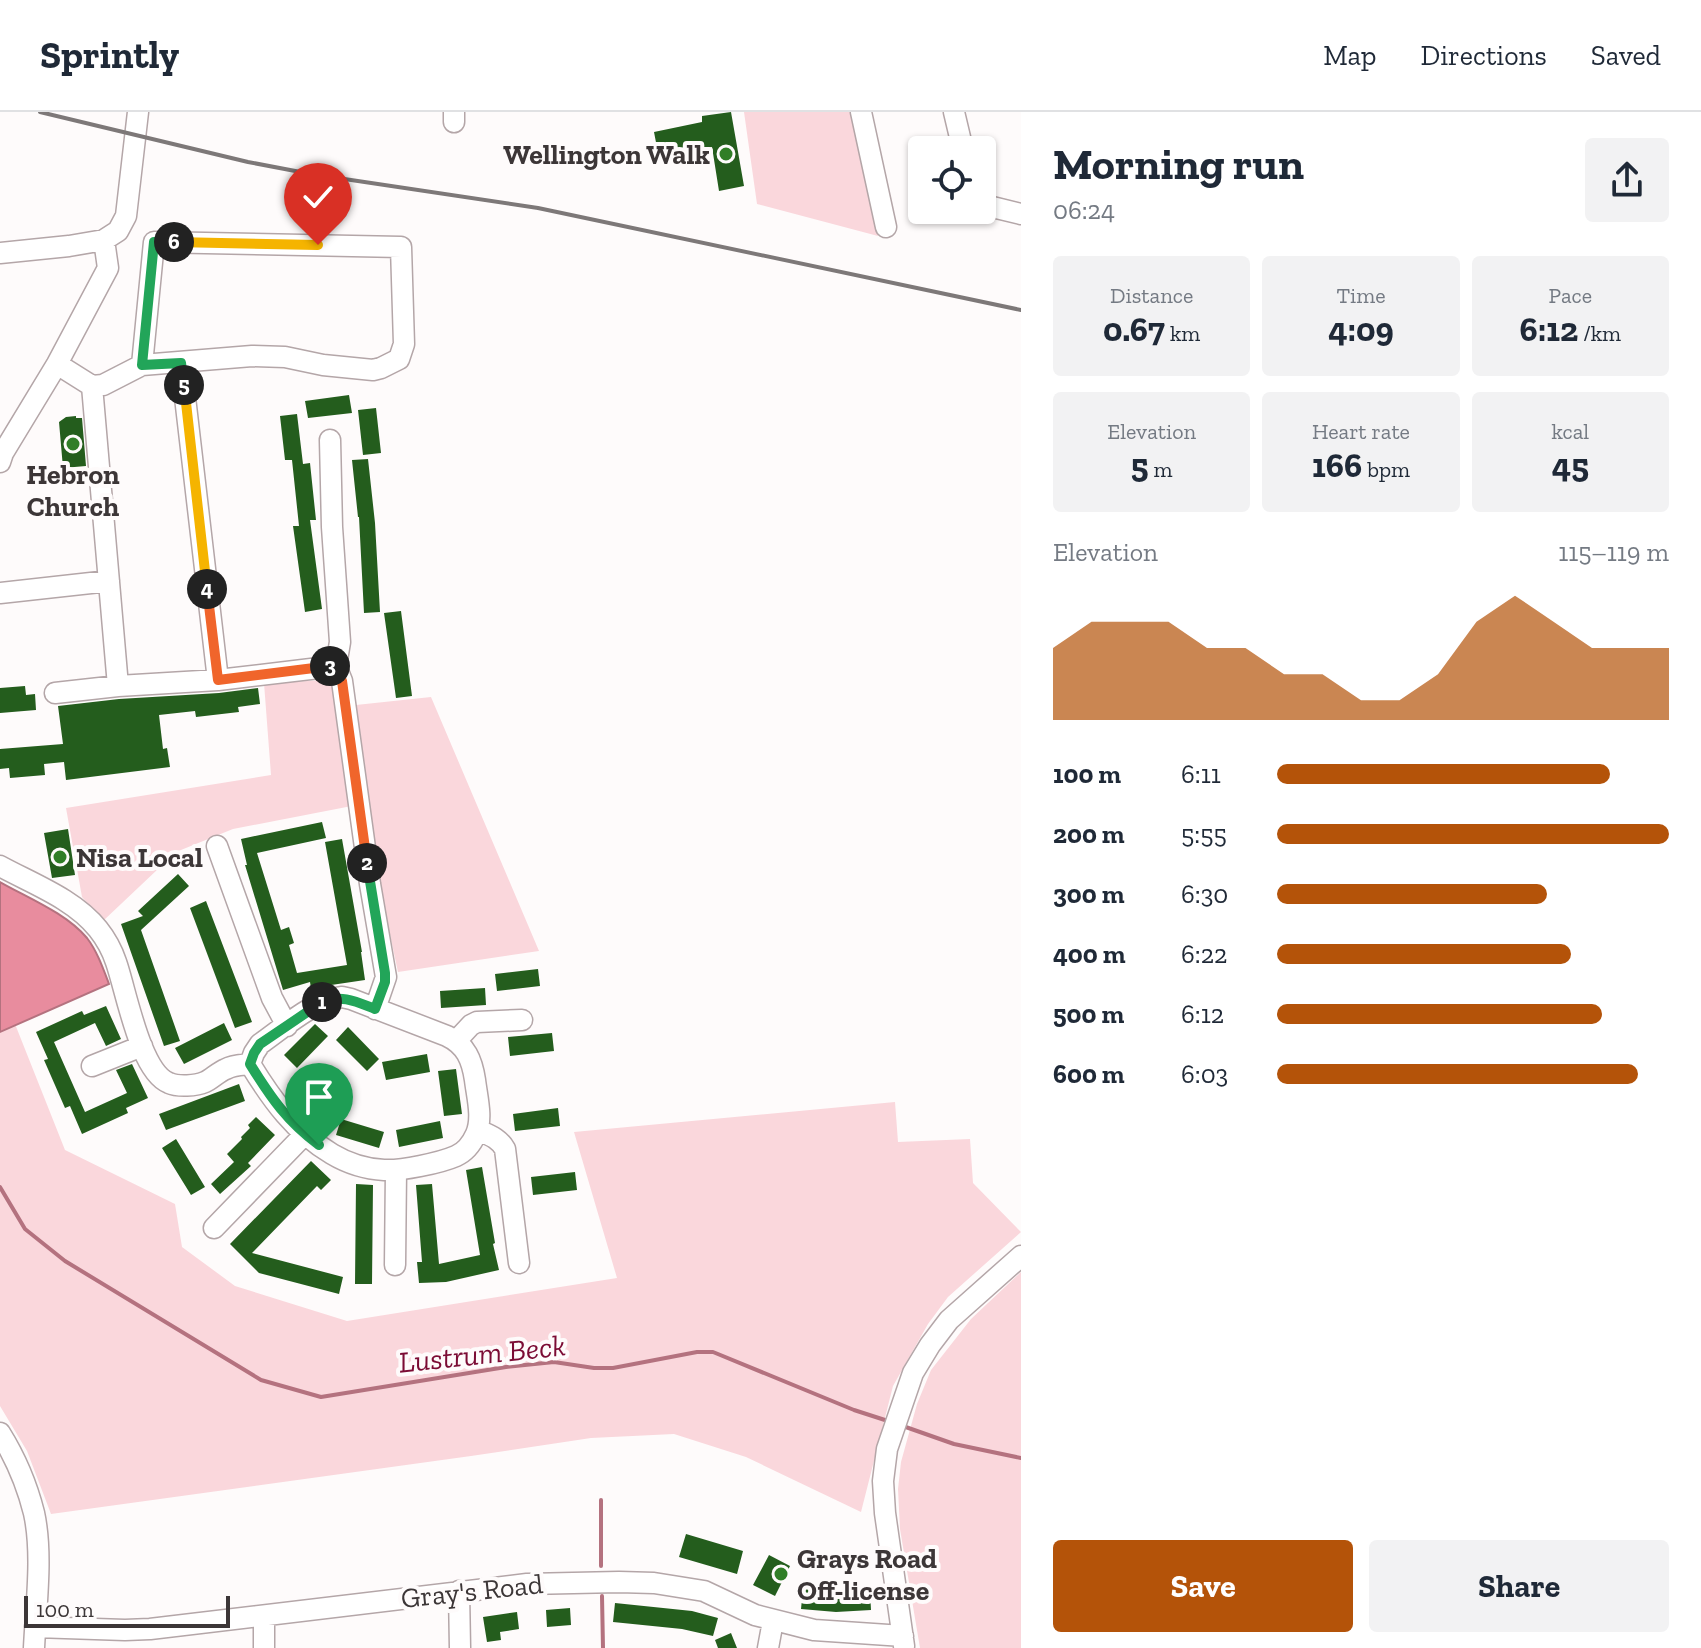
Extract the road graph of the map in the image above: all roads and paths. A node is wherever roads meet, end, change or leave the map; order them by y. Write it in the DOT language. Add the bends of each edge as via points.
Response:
graph roads {
  1 [pos="138,112"];
  2 [pos="861,112"];
  3 [pos="954,112"];
  4 [pos="960,136"];
  5 [pos="996,208"];
  6 [pos="1021,214"];
  7 [pos="886,227"];
  8 [pos="104,240"];
  9 [pos="0,253"];
  10 [pos="181,363"];
  11 [pos="57,364"];
  12 [pos="142,365"];
  13 [pos="92,386"];
  14 [pos="330,440"];
  15 [pos="1,456"];
  16 [pos="109,581"];
  17 [pos="0,593"];
  18 [pos="336,666"];
  19 [pos="218,680"];
  20 [pos="118,686"];
  21 [pos="55,693"];
  22 [pos="218,846"];
  23 [pos="0,866"];
  24 [pos="375,1009"];
  25 [pos="522,1020"];
  26 [pos="287,1026"];
  27 [pos="457,1040"];
  28 [pos="142,1046"];
  29 [pos="250,1064"];
  30 [pos="92,1066"];
  31 [pos="478,1130"];
  32 [pos="305,1134"];
  33 [pos="396,1170"];
  34 [pos="214,1228"];
  35 [pos="514,1256"];
  36 [pos="1021,1256"];
  37 [pos="395,1265"];
  38 [pos="0,1433"];
  39 [pos="459,1591"];
  40 [pos="264,1616"];
  41 [pos="773,1621"];
  42 [pos="35,1627"];
  43 [pos="903,1642"];
  44 [pos="34,1648"];
  45 [pos="264,1648"];
  46 [pos="460,1648"];
  47 [pos="768,1648"];
  1 -- 8 [label="street" via="126,216 118,231"];
  2 -- 7 [label="street"];
  3 -- 4 [label="street"];
  5 -- 6 [label="street"];
  8 -- 9 [label="street"];
  8 -- 11 [label="street" via="108,268"];
  10 -- 12 [label="street"];
  10 -- 12 [label="street" via="285,357 373,370 399,359 404,344 401,247 154,242"];
  10 -- 19 [label="street"];
  11 -- 13 [label="street"];
  11 -- 15 [label="street"];
  12 -- 13 [label="street"];
  13 -- 16 [label="street"];
  14 -- 18 [label="street" via="340,642"];
  16 -- 17 [label="street"];
  16 -- 20 [label="street"];
  18 -- 19 [label="street"];
  18 -- 24 [label="street" via="385,973"];
  19 -- 20 [label="street"];
  20 -- 21 [label="street"];
  22 -- 26 [label="street"];
  23 -- 28 [label="street" via="75,907 100,931 115,960"];
  24 -- 26 [label="street" via="331,998"];
  24 -- 27 [label="street"];
  25 -- 27 [label="street" via="477,1022"];
  26 -- 29 [label="street" via="260,1044"];
  27 -- 31 [label="street" via="473,1068"];
  28 -- 29 [label="street" via="159,1077 176,1085 207,1082 225,1069"];
  28 -- 30 [label="street"];
  29 -- 32 [label="street" via="282,1112"];
  31 -- 33 [label="street" via="457,1156"];
  31 -- 35 [label="street" via="505,1149"];
  32 -- 33 [label="street" via="342,1160"];
  32 -- 34 [label="street"];
  33 -- 37 [label="street"];
  36 -- 43 [label="street" via="949,1320 930,1345 913,1373 887,1449 885,1513"];
  38 -- 42 [label="street" via="34,1514"];
  39 -- 40 [label="street, Gray's Road"];
  39 -- 41 [label="street, Gray's Road" via="561,1582 654,1583 704,1591"];
  39 -- 46 [label="street"];
  40 -- 42 [label="street, Gray's Road" via="137,1630"];
  40 -- 45 [label="street"];
  41 -- 43 [label="street, Gray's Road"];
  41 -- 47 [label="street"];
  42 -- 44 [label="street"];
}
